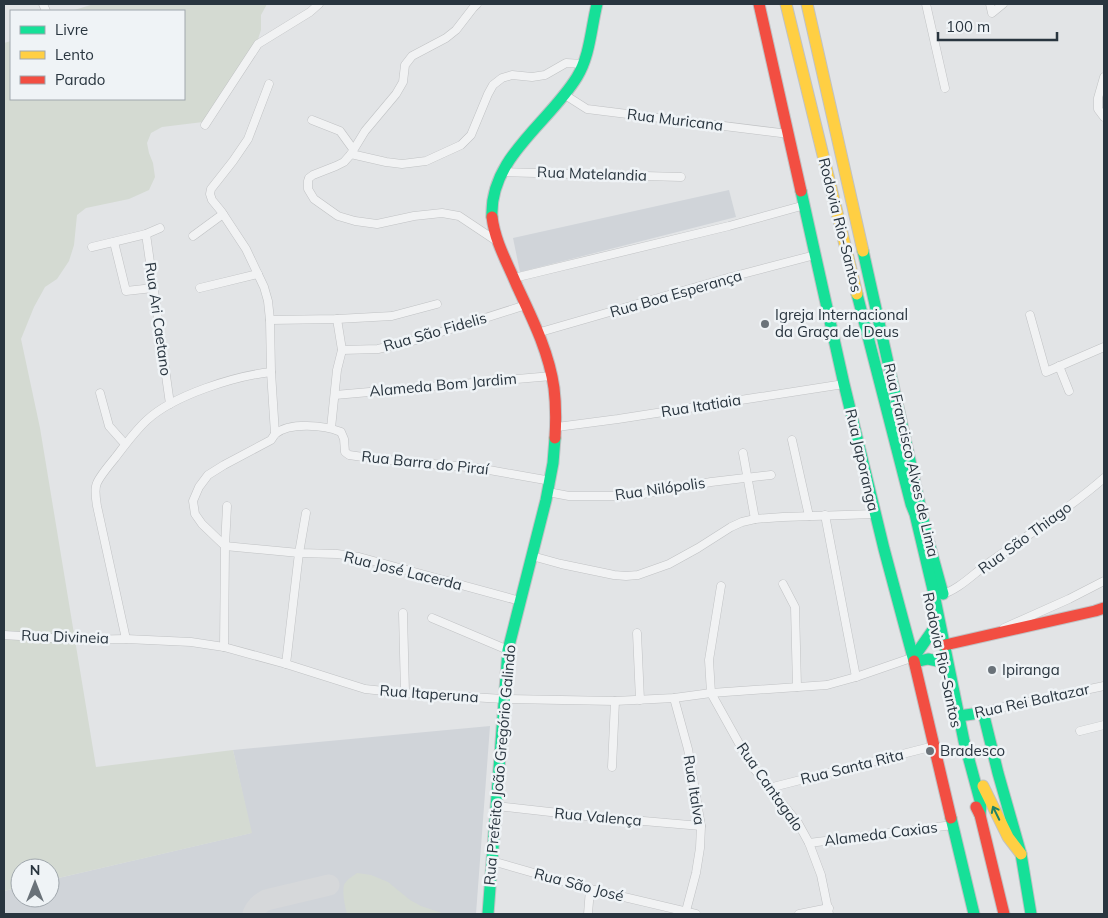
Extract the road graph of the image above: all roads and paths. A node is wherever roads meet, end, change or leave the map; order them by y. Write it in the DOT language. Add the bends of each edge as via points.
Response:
graph roads {
  1 [pos="319,4"];
  2 [pos="477,4"];
  3 [pos="597,4"];
  4 [pos="759,4"];
  5 [pos="786,4"];
  6 [pos="807,4"];
  7 [pos="926,4"];
  8 [pos="990,4"];
  9 [pos="1003,4"];
  10 [pos="583,64"];
  11 [pos="1104,77"];
  12 [pos="268,84"];
  13 [pos="945,88"];
  14 [pos="565,95"];
  15 [pos="1104,117"];
  16 [pos="312,120"];
  17 [pos="205,125"];
  18 [pos="788,134"];
  19 [pos="352,151"];
  20 [pos="503,172"];
  21 [pos="681,177"];
  22 [pos="805,206"];
  23 [pos="223,214"];
  24 [pos="160,228"];
  25 [pos="146,234"];
  26 [pos="194,236"];
  27 [pos="114,242"];
  28 [pos="498,242"];
  29 [pos="92,247"];
  30 [pos="815,256"];
  31 [pos="258,274"];
  32 [pos="514,278"];
  33 [pos="153,288"];
  34 [pos="200,288"];
  35 [pos="437,304"];
  36 [pos="526,305"];
  37 [pos="1030,315"];
  38 [pos="337,319"];
  39 [pos="270,320"];
  40 [pos="537,333"];
  41 [pos="1104,347"];
  42 [pos="342,350"];
  43 [pos="1059,366"];
  44 [pos="271,372"];
  45 [pos="552,376"];
  46 [pos="844,384"];
  47 [pos="1069,391"];
  48 [pos="100,393"];
  49 [pos="335,394"];
  50 [pos="170,404"];
  51 [pos="557,427"];
  52 [pos="331,428"];
  53 [pos="275,434"];
  54 [pos="792,440"];
  55 [pos="125,444"];
  56 [pos="743,454"];
  57 [pos="771,475"];
  58 [pos="748,478"];
  59 [pos="1104,478"];
  60 [pos="550,487"];
  61 [pos="910,504"];
  62 [pos="228,506"];
  63 [pos="306,513"];
  64 [pos="875,514"];
  65 [pos="825,515"];
  66 [pos="809,516"];
  67 [pos="754,519"];
  68 [pos="225,546"];
  69 [pos="299,553"];
  70 [pos="532,556"];
  71 [pos="1104,581"];
  72 [pos="783,584"];
  73 [pos="721,586"];
  74 [pos="939,594"];
  75 [pos="520,601"];
  76 [pos="1104,608"];
  77 [pos="403,613"];
  78 [pos="432,618"];
  79 [pos="938,627"];
  80 [pos="636,633"];
  81 [pos="992,634"];
  82 [pos="4,635"];
  83 [pos="126,639"];
  84 [pos="910,643"];
  85 [pos="924,644"];
  86 [pos="949,644"];
  87 [pos="224,647"];
  88 [pos="508,650"];
  89 [pos="914,659"];
  90 [pos="942,662"];
  91 [pos="286,664"];
  92 [pos="856,677"];
  93 [pos="1104,686"];
  94 [pos="797,687"];
  95 [pos="710,692"];
  96 [pos="405,693"];
  97 [pos="674,698"];
  98 [pos="504,699"];
  99 [pos="615,700"];
  100 [pos="640,700"];
  101 [pos="971,714"];
  102 [pos="1104,726"];
  103 [pos="1080,731"];
  104 [pos="934,746"];
  105 [pos="970,760"];
  106 [pos="612,767"];
  107 [pos="769,788"];
  108 [pos="496,806"];
  109 [pos="980,815"];
  110 [pos="953,825"];
  111 [pos="701,826"];
  112 [pos="809,843"];
  113 [pos="1021,854"];
  114 [pos="492,861"];
  115 [pos="590,889"];
  116 [pos="686,911"];
  117 [pos="829,911"];
  118 [pos="488,914"];
  119 [pos="588,914"];
  120 [pos="696,914"];
  121 [pos="799,914"];
  122 [pos="974,914"];
  123 [pos="1004,914"];
  124 [pos="1031,914"];
  1 -- 17 [label="street" via="258,44"];
  2 -- 19 [label="street" via="456,30 412,56 405,64 403,82 396,94"];
  3 -- 10 [label="main road, Rua Prefeito João Gregório Galindo"];
  4 -- 18 [label="main road, Rua Japoranga"];
  5 -- 61 [label="main road, Rodovia Rio-Santos"];
  6 -- 74 [label="main road, Rua Francisco Alves de Lima"];
  7 -- 13 [label="street"];
  8 -- 9 [label="street" via="992,13"];
  10 -- 14 [label="main road, Rua Prefeito João Gregório Galindo"];
  10 -- 19 [label="street" via="566,63 532,77 512,75 502,78 493,85 471,135 461,146 426,161 386,162"];
  11 -- 15 [label="street" via="1098,98 1098,109"];
  12 -- 23 [label="street" via="248,138 211,190 212,200"];
  14 -- 18 [label="street, Rua Muricana" via="587,109"];
  14 -- 20 [label="main road, Rua Prefeito João Gregório Galindo" via="514,154"];
  16 -- 19 [label="street" via="340,131"];
  18 -- 22 [label="main road, Rua Japoranga"];
  19 -- 28 [label="street" via="344,162 313,175 308,181 308,189 314,199 338,216 377,224 442,213 459,216"];
  20 -- 21 [label="street, Rua Matelandia"];
  20 -- 28 [label="main road, Rua Prefeito João Gregório Galindo" via="492,209"];
  22 -- 30 [label="main road, Rua Japoranga"];
  22 -- 32 [label="street"];
  23 -- 26 [label="street"];
  23 -- 31 [label="street"];
  24 -- 25 [label="street"];
  25 -- 27 [label="street"];
  25 -- 33 [label="street, Rua Ari Caetano"];
  27 -- 29 [label="street"];
  27 -- 33 [label="street" via="126,291"];
  28 -- 32 [label="main road, Rua Prefeito João Gregório Galindo"];
  30 -- 40 [label="street, Rua Boa Esperança"];
  30 -- 46 [label="main road, Rua Japoranga"];
  31 -- 34 [label="street"];
  31 -- 39 [label="street" via="268,301"];
  32 -- 36 [label="main road, Rua Prefeito João Gregório Galindo"];
  33 -- 50 [label="street, Rua Ari Caetano"];
  35 -- 38 [label="street" via="392,316"];
  36 -- 40 [label="main road, Rua Prefeito João Gregório Galindo"];
  36 -- 42 [label="street, Rua São Fidelis" via="416,340 378,349"];
  37 -- 43 [label="street" via="1046,372"];
  38 -- 39 [label="street"];
  38 -- 42 [label="street"];
  39 -- 44 [label="street"];
  40 -- 45 [label="main road, Rua Prefeito João Gregório Galindo"];
  41 -- 43 [label="street"];
  42 -- 49 [label="street"];
  43 -- 47 [label="street"];
  44 -- 50 [label="street" via="235,379"];
  44 -- 53 [label="street"];
  45 -- 49 [label="street, Alameda Bom Jardim"];
  45 -- 51 [label="main road, Rua Prefeito João Gregório Galindo"];
  46 -- 51 [label="street, Rua Itatiaia"];
  46 -- 64 [label="main road, Rua Japoranga"];
  48 -- 55 [label="street" via="109,426"];
  49 -- 52 [label="street"];
  50 -- 55 [label="street" via="148,419"];
  51 -- 60 [label="main road, Rua Prefeito João Gregório Galindo"];
  52 -- 53 [label="street" via="302,426"];
  52 -- 60 [label="street, Rua Barra do Piraí" via="341,432 345,452 349,455 478,468"];
  53 -- 68 [label="street" via="271,440 208,475 193,500 195,514"];
  54 -- 66 [label="street"];
  55 -- 83 [label="street" via="96,483 96,496"];
  56 -- 58 [label="street"];
  57 -- 58 [label="street, Rua Nilópolis"];
  58 -- 60 [label="street, Rua Nilópolis" via="618,496 569,496"];
  58 -- 67 [label="street"];
  59 -- 74 [label="street, Rua São Thiago" via="969,579"];
  60 -- 70 [label="main road, Rua Prefeito João Gregório Galindo"];
  61 -- 74 [label="main road, Rodovia Rio-Santos"];
  61 -- 79 [label="main road, Rodovia Rio-Santos" via="909,516"];
  62 -- 68 [label="street"];
  63 -- 69 [label="street"];
  64 -- 65 [label="street"];
  64 -- 84 [label="main road, Rua Japoranga"];
  65 -- 66 [label="street"];
  65 -- 92 [label="street"];
  66 -- 67 [label="street"];
  67 -- 70 [label="street" via="731,526 668,564 638,575 614,575"];
  68 -- 69 [label="street, Rua José Lacerda"];
  68 -- 87 [label="street"];
  69 -- 75 [label="street, Rua José Lacerda" via="359,557"];
  69 -- 91 [label="street"];
  70 -- 75 [label="main road, Rua Prefeito João Gregório Galindo"];
  71 -- 81 [label="street"];
  72 -- 94 [label="street" via="795,607"];
  73 -- 95 [label="street" via="709,660"];
  74 -- 79 [label="main road"];
  75 -- 88 [label="main road, Rua Prefeito João Gregório Galindo"];
  76 -- 81 [label="main road"];
  77 -- 96 [label="street"];
  78 -- 88 [label="street"];
  79 -- 85 [label="main road"];
  79 -- 86 [label="main road, Rodovia Rio-Santos"];
  79 -- 90 [label="main road, Rodovia Rio-Santos"];
  80 -- 100 [label="street"];
  81 -- 86 [label="main road"];
  82 -- 83 [label="street, Rua Divineia"];
  83 -- 87 [label="street, Rua Itaperuna"];
  84 -- 85 [label="main road"];
  84 -- 89 [label="main road, Rua Japoranga"];
  85 -- 89 [label="main road"];
  86 -- 101 [label="main road, Rodovia Rio-Santos"];
  87 -- 91 [label="street, Rua Itaperuna"];
  88 -- 98 [label="main road, Rua Prefeito João Gregório Galindo"];
  89 -- 90 [label="main road"];
  89 -- 92 [label="street, Rua Itaperuna"];
  89 -- 104 [label="main road, Rua Japoranga"];
  90 -- 109 [label="main road, Rodovia Rio-Santos" via="974,803"];
  91 -- 96 [label="street, Rua Itaperuna" via="365,689"];
  92 -- 94 [label="street, Rua Itaperuna" via="827,685"];
  93 -- 101 [label="street, Rua Rei Baltazar"];
  94 -- 95 [label="street, Rua Itaperuna"];
  95 -- 97 [label="street, Rua Itaperuna"];
  95 -- 107 [label="street, Rua Cantagalo" via="751,765"];
  96 -- 98 [label="street, Rua Itaperuna"];
  97 -- 100 [label="street, Rua Itaperuna"];
  97 -- 111 [label="street, Rua Italva" via="688,748"];
  98 -- 99 [label="street, Rua Itaperuna"];
  98 -- 108 [label="main road, Rua Prefeito João Gregório Galindo"];
  99 -- 100 [label="street, Rua Itaperuna"];
  99 -- 106 [label="street"];
  101 -- 105 [label="main road, Rodovia Rio-Santos" via="964,741"];
  101 -- 113 [label="main road" via="998,773"];
  102 -- 103 [label="street"];
  104 -- 107 [label="street, Rua Santa Rita"];
  104 -- 110 [label="main road, Rua Japoranga"];
  105 -- 109 [label="main road, Rodovia Rio-Santos" via="981,804"];
  113 -- 105 [label="main road, one-way" via="1008,837"];
  107 -- 112 [label="street, Rua Cantagalo" via="798,823"];
  108 -- 111 [label="street, Rua Valença"];
  108 -- 114 [label="main road, Rua Prefeito João Gregório Galindo"];
  109 -- 123 [label="main road, Rodovia Rio-Santos"];
  110 -- 112 [label="street, Alameda Caxias"];
  110 -- 122 [label="main road, Rua Japoranga"];
  111 -- 116 [label="street, Rua Italva" via="696,873"];
  112 -- 117 [label="street, Rua Cantagalo"];
  113 -- 124 [label="main road"];
  114 -- 115 [label="street, Rua São José"];
  114 -- 118 [label="main road, Rua Prefeito João Gregório Galindo"];
  115 -- 116 [label="street, Rua São José"];
  115 -- 119 [label="street"];
  116 -- 120 [label="street, Rua São José"];
  117 -- 121 [label="street"];
}
